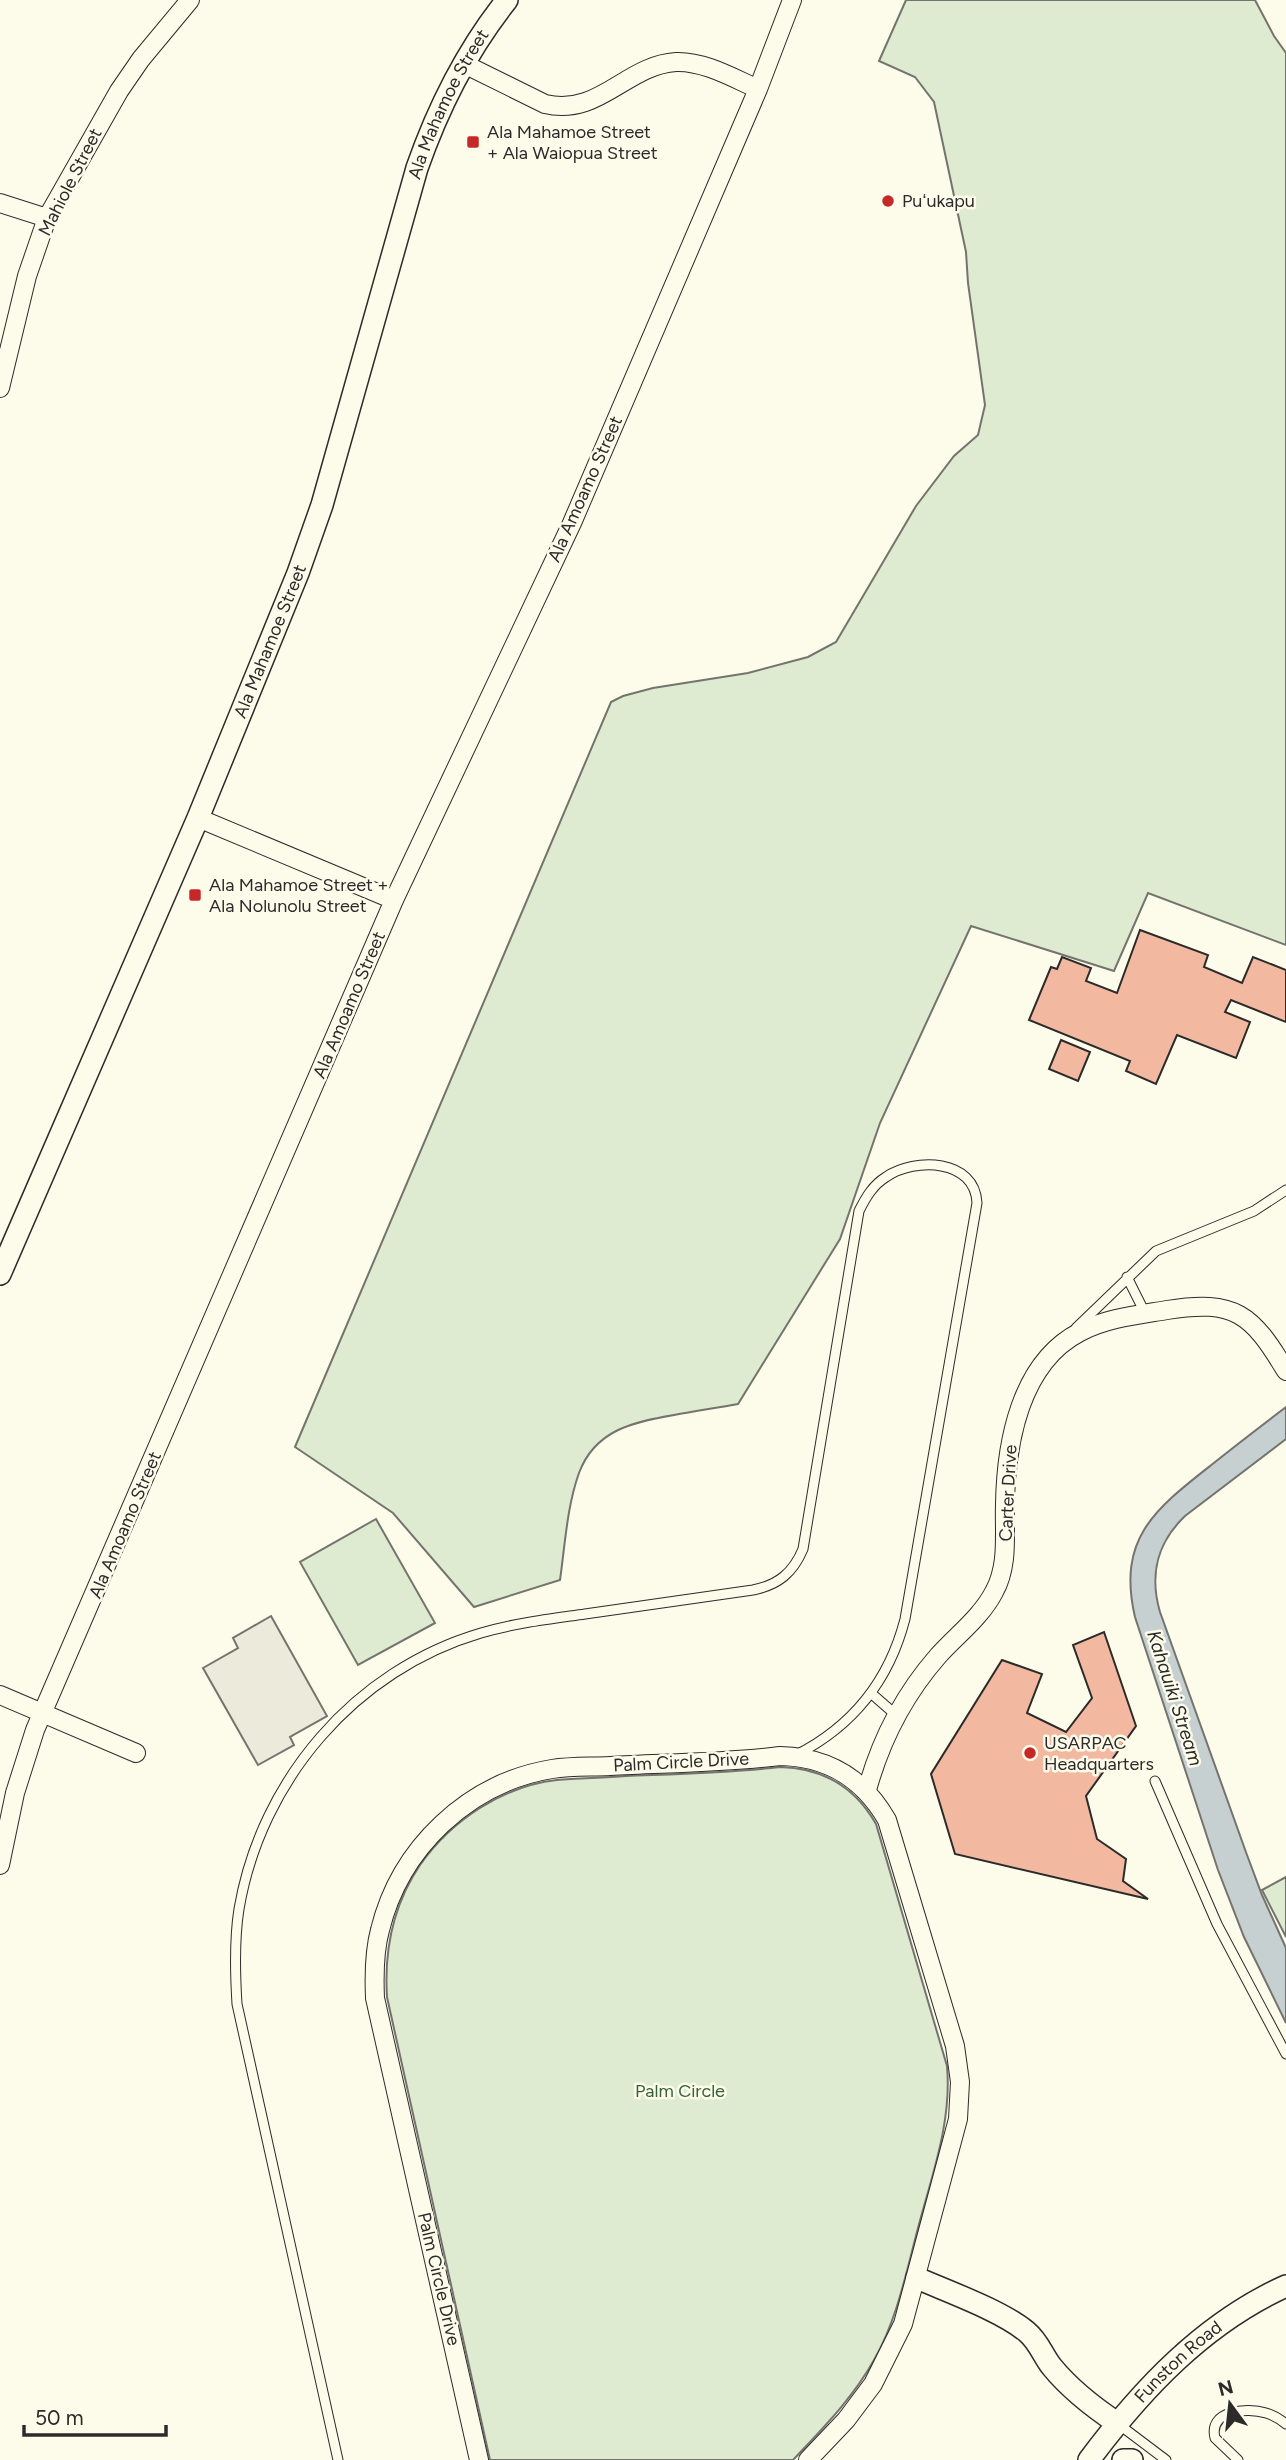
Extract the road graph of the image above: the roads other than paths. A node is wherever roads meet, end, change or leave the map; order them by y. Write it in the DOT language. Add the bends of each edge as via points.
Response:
graph roads {
  1 [pos="190,0"];
  2 [pos="508,0"];
  3 [pos="792,0"];
  4 [pos="464,64"];
  5 [pos="758,89"];
  6 [pos="0,203"];
  7 [pos="47,218"];
  8 [pos="0,388"];
  9 [pos="198,818"];
  10 [pos="394,900"];
  11 [pos="1286,1190"];
  12 [pos="0,1273"];
  13 [pos="1127,1277"];
  14 [pos="1145,1314"];
  15 [pos="1060,1345"];
  16 [pos="1286,1371"];
  17 [pos="872,1694"];
  18 [pos="0,1695"];
  19 [pos="44,1714"];
  20 [pos="896,1715"];
  21 [pos="136,1752"];
  22 [pos="795,1756"];
  23 [pos="1155,1781"];
  24 [pos="867,1790"];
  25 [pos="0,1865"];
  26 [pos="1286,2054"];
  27 [pos="917,2278"];
  28 [pos="1286,2286"];
  29 [pos="1117,2423"];
  30 [pos="1286,2424"];
  31 [pos="338,2460"];
  32 [pos="479,2460"];
  33 [pos="808,2460"];
  34 [pos="1089,2460"];
  35 [pos="1123,2460"];
  36 [pos="1132,2460"];
  37 [pos="1166,2460"];
  38 [pos="1238,2460"];
  1 -- 7 [label="street, Mahiole Street" via="119,92"];
  2 -- 4 [label="street, Ala Mahamoe Street"];
  3 -- 5 [label="street, Ala Amoamo Street"];
  4 -- 5 [label="street" via="556,107 580,106 653,68 675,62 705,67"];
  4 -- 9 [label="street, Ala Mahamoe Street" via="417,168 298,573"];
  5 -- 10 [label="street, Ala Amoamo Street" via="572,523"];
  6 -- 7 [label="street"];
  7 -- 8 [label="street, Mahiole Street" via="27,276"];
  9 -- 10 [label="street"];
  9 -- 12 [label="street, Ala Mahamoe Street"];
  10 -- 19 [label="street, Ala Amoamo Street"];
  11 -- 13 [label="lane" via="1254,1211 1156,1251"];
  13 -- 14 [label="lane"];
  13 -- 15 [label="lane"];
  14 -- 15 [label="street, Carter Drive" via="1100,1324"];
  14 -- 16 [label="street, Carter Drive" via="1198,1306 1226,1309 1263,1334"];
  15 -- 20 [label="street, Carter Drive" via="1035,1378 1016,1420 1006,1469 1004,1560 994,1592 924,1672"];
  17 -- 20 [label="lane"];
  17 -- 22 [label="lane" via="829,1736"];
  17 -- 31 [label="lane" via="892,1658 905,1619 977,1203 975,1189 964,1174 936,1165 893,1172 873,1188 859,1211 803,1549 785,1576 753,1590 507,1626 426,1655 376,1685 333,1723 296,1768 266,1820 239,1910 237,2004"];
  18 -- 19 [label="street"];
  19 -- 21 [label="street"];
  19 -- 25 [label="street, Ala Amoamo Street" via="20,1773"];
  20 -- 24 [label="street, Carter Drive"];
  22 -- 24 [label="street, Palm Circle Drive" via="838,1769"];
  22 -- 32 [label="street, Palm Circle Drive" via="554,1769 509,1781 468,1802 433,1831 394,1888 379,1931 375,1998"];
  23 -- 26 [label="lane" via="1217,1924"];
  24 -- 27 [label="street, Palm Circle Drive" via="893,1836 958,2064 958,2119"];
  27 -- 29 [label="street" via="1025,2330 1068,2386"];
  27 -- 33 [label="street, Palm Circle Drive" via="903,2324 879,2374"];
  28 -- 29 [label="street, Funston Road" via="1242,2308 1192,2345"];
  29 -- 34 [label="street, Funston Road"];
  29 -- 37 [label="lane"];
  30 -- 38 [label="lane" via="1256,2411 1236,2411 1219,2418 1215,2438"];
  35 -- 36 [label="street"];
}
